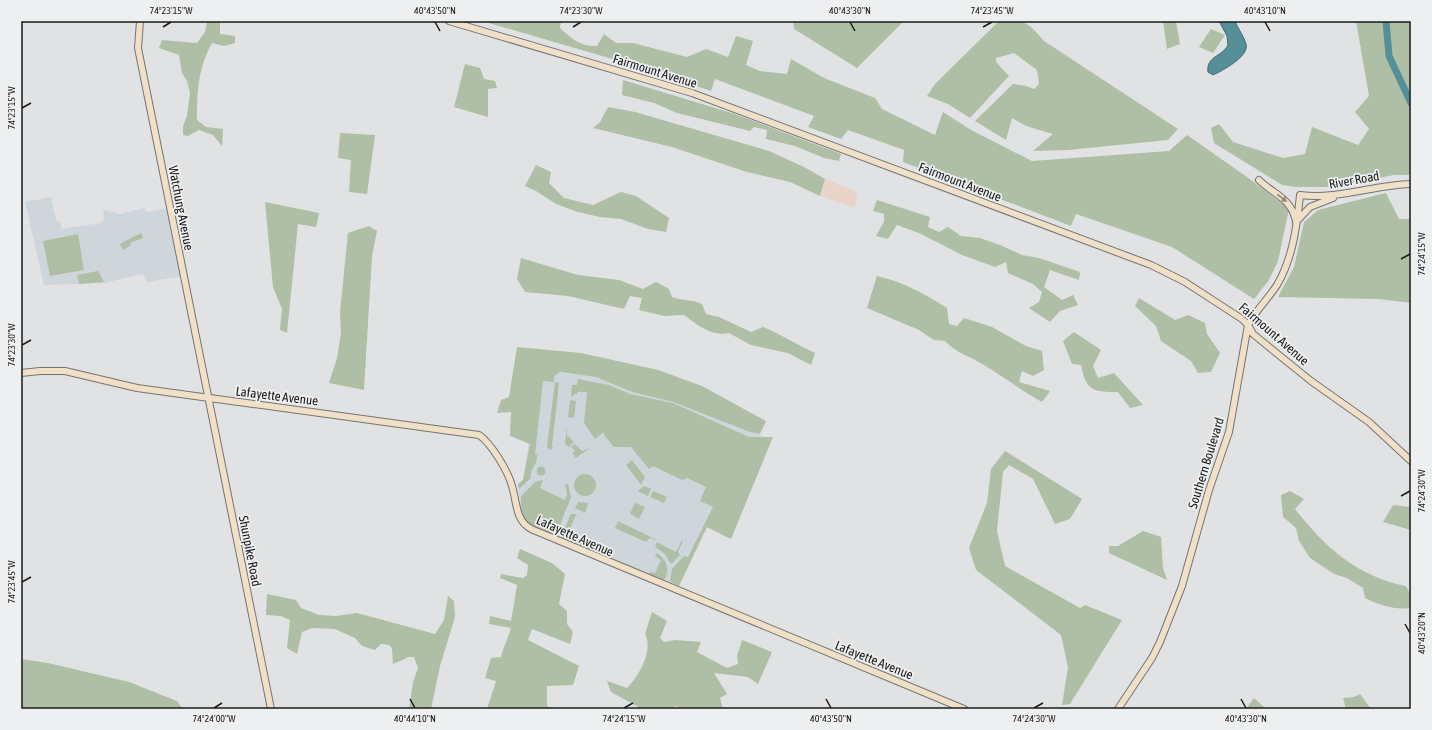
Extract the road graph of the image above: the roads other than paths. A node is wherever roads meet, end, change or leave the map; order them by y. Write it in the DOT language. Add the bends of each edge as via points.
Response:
graph roads {
  1 [pos="140,21"];
  2 [pos="449,21"];
  3 [pos="1259,180"];
  4 [pos="1411,184"];
  5 [pos="1300,195"];
  6 [pos="1340,195"];
  7 [pos="1296,222"];
  8 [pos="1248,325"];
  9 [pos="21,373"];
  10 [pos="208,398"];
  11 [pos="1411,461"];
  12 [pos="271,709"];
  13 [pos="964,709"];
  14 [pos="1118,709"];
  1 -- 10 [label="main road, Watchung Avenue" via="138,48"];
  2 -- 8 [label="main road, Fairmount Avenue" via="692,93 1151,265 1185,282"];
  3 -- 7 [label="main road, one-way" via="1289,204"];
  4 -- 6 [label="main road, River Road" via="1382,186"];
  5 -- 6 [label="main road, River Road"];
  5 -- 7 [label="main road, Southern Boulevard"];
  6 -- 7 [label="main road" via="1310,208"];
  7 -- 8 [label="main road, Southern Boulevard" via="1289,254 1280,278"];
  8 -- 11 [label="main road, Fairmount Avenue" via="1253,334 1369,422"];
  8 -- 14 [label="main road, Southern Boulevard" via="1229,432 1209,490 1182,586 1160,642"];
  9 -- 10 [label="main road, Lafayette Avenue" via="40,370 65,371 137,388"];
  10 -- 12 [label="main road, Shunpike Road"];
  10 -- 13 [label="main road, Lafayette Avenue" via="479,435 487,442 507,473 519,517 531,530"];
}
